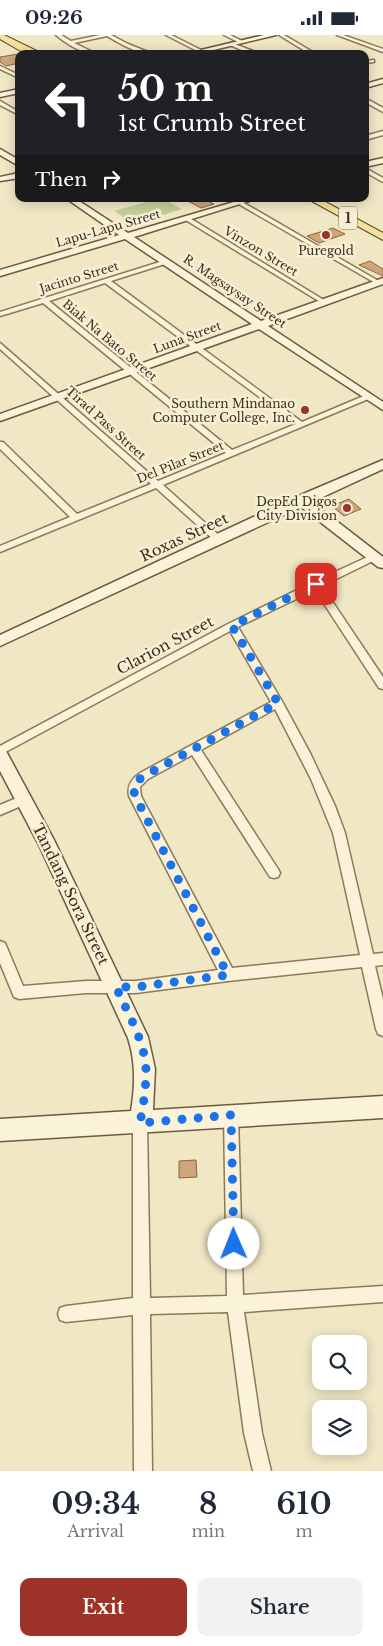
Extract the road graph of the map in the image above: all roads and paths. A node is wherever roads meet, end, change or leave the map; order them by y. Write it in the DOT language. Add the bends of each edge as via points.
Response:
graph roads {
  1 [pos="10,35"];
  2 [pos="58,35"];
  3 [pos="107,35"];
  4 [pos="168,35"];
  5 [pos="226,35"];
  6 [pos="272,35"];
  7 [pos="281,35"];
  8 [pos="339,35"];
  9 [pos="0,36"];
  10 [pos="242,42"];
  11 [pos="69,43"];
  12 [pos="232,44"];
  13 [pos="25,50"];
  14 [pos="37,50"];
  15 [pos="86,50"];
  16 [pos="140,50"];
  17 [pos="199,50"];
  18 [pos="205,50"];
  19 [pos="246,50"];
  20 [pos="307,50"];
  21 [pos="383,51"];
  22 [pos="369,61"];
  23 [pos="372,61"];
  24 [pos="0,67"];
  25 [pos="15,75"];
  26 [pos="383,81"];
  27 [pos="369,85"];
  28 [pos="15,92"];
  29 [pos="0,95"];
  30 [pos="369,102"];
  31 [pos="0,103"];
  32 [pos="381,109"];
  33 [pos="372,110"];
  34 [pos="15,112"];
  35 [pos="383,133"];
  36 [pos="369,137"];
  37 [pos="0,151"];
  38 [pos="383,160"];
  39 [pos="15,161"];
  40 [pos="369,164"];
  41 [pos="369,173"];
  42 [pos="15,176"];
  43 [pos="0,179"];
  44 [pos="383,180"];
  45 [pos="76,202"];
  46 [pos="233,202"];
  47 [pos="238,202"];
  48 [pos="318,202"];
  49 [pos="186,218"];
  50 [pos="127,236"];
  51 [pos="383,237"];
  52 [pos="166,262"];
  53 [pos="0,273"];
  54 [pos="106,281"];
  55 [pos="381,282"];
  56 [pos="44,300"];
  57 [pos="324,302"];
  58 [pos="0,314"];
  59 [pos="260,325"];
  60 [pos="0,345"];
  61 [pos="195,349"];
  62 [pos="130,372"];
  63 [pos="58,397"];
  64 [pos="369,397"];
  65 [pos="383,407"];
  66 [pos="0,418"];
  67 [pos="302,425"];
  68 [pos="0,444"];
  69 [pos="232,454"];
  70 [pos="383,464"];
  71 [pos="157,485"];
  72 [pos="301,500"];
  73 [pos="76,518"];
  74 [pos="218,539"];
  75 [pos="0,549"];
  76 [pos="379,560"];
  77 [pos="316,584"];
  78 [pos="232,626"];
  79 [pos="0,641"];
  80 [pos="383,685"];
  81 [pos="278,703"];
  82 [pos="194,748"];
  83 [pos="0,751"];
  84 [pos="0,755"];
  85 [pos="24,800"];
  86 [pos="0,810"];
  87 [pos="274,873"];
  88 [pos="0,947"];
  89 [pos="383,959"];
  90 [pos="367,960"];
  91 [pos="228,975"];
  92 [pos="116,987"];
  93 [pos="383,1029"];
  94 [pos="383,1107"];
  95 [pos="231,1115"];
  96 [pos="140,1123"];
  97 [pos="0,1130"];
  98 [pos="383,1294"];
  99 [pos="235,1304"];
  100 [pos="140,1307"];
  101 [pos="66,1314"];
  102 [pos="143,1471"];
  103 [pos="262,1471"];
  1 -- 14 [label="main road"];
  2 -- 11 [label="street"];
  3 -- 11 [label="street"];
  3 -- 16 [label="street"];
  4 -- 17 [label="street"];
  5 -- 10 [label="street"];
  6 -- 10 [label="street"];
  7 -- 20 [label="street"];
  8 -- 21 [label="street"];
  9 -- 13 [label="main road"];
  10 -- 12 [label="street"];
  11 -- 15 [label="street"];
  12 -- 18 [label="street"];
  12 -- 19 [label="street"];
  22 -- 23 [label="street"];
  24 -- 25 [label="street"];
  26 -- 27 [label="street"];
  28 -- 29 [label="street"];
  30 -- 32 [label="street"];
  31 -- 34 [label="street"];
  32 -- 33 [label="street"];
  35 -- 36 [label="street"];
  37 -- 39 [label="street"];
  38 -- 40 [label="street"];
  41 -- 44 [label="street"];
  42 -- 43 [label="street"];
  45 -- 50 [label="street, R. Magsaysay Street"];
  46 -- 49 [label="street, Lapu-Lapu Street"];
  47 -- 55 [label="street"];
  48 -- 51 [label="main road, 1"];
  49 -- 50 [label="street, Lapu-Lapu Street"];
  49 -- 57 [label="street, Vinzon Street"];
  50 -- 52 [label="street, R. Magsaysay Street"];
  50 -- 53 [label="street, Lapu-Lapu Street"];
  52 -- 54 [label="street, Jacinto Street"];
  52 -- 59 [label="street, R. Magsaysay Street"];
  54 -- 56 [label="street, Jacinto Street"];
  54 -- 61 [label="street"];
  55 -- 57 [label="street, Luna Street"];
  56 -- 58 [label="street, Jacinto Street"];
  56 -- 62 [label="street, Biak Na Bato Street"];
  57 -- 59 [label="street, Luna Street"];
  59 -- 61 [label="street, Luna Street"];
  59 -- 64 [label="street, R. Magsaysay Street"];
  60 -- 63 [label="street, Tirad Pass Street"];
  61 -- 62 [label="street, Luna Street"];
  61 -- 67 [label="street"];
  62 -- 63 [label="street, Luna Street"];
  62 -- 69 [label="street, Biak Na Bato Street"];
  63 -- 66 [label="street, Luna Street"];
  63 -- 71 [label="street, Tirad Pass Street"];
  64 -- 65 [label="street, R. Magsaysay Street"];
  64 -- 67 [label="street, Del Pilar Street"];
  67 -- 69 [label="street, Del Pilar Street"];
  68 -- 73 [label="street"];
  69 -- 71 [label="street, Del Pilar Street"];
  70 -- 72 [label="street, Roxas Street"];
  71 -- 73 [label="street, Del Pilar Street"];
  71 -- 74 [label="street, Tirad Pass Street"];
  72 -- 74 [label="street, Roxas Street"];
  72 -- 76 [label="street"];
  73 -- 75 [label="street, Del Pilar Street"];
  74 -- 79 [label="street, Roxas Street"];
  76 -- 77 [label="street, Clarion Street"];
  77 -- 78 [label="street, Clarion Street"];
  77 -- 80 [label="street"];
  78 -- 81 [label="street"];
  78 -- 83 [label="street, Clarion Street"];
  81 -- 82 [label="street"];
  81 -- 90 [label="street" via="331,809"];
  82 -- 87 [label="street"];
  82 -- 91 [label="street" via="138,780 134,792"];
  84 -- 85 [label="street, Tandang Sora Street"];
  85 -- 86 [label="street"];
  85 -- 92 [label="street, Tandang Sora Street"];
  88 -- 92 [label="street" via="19,993"];
  89 -- 90 [label="street"];
  90 -- 91 [label="street"];
  90 -- 93 [label="street"];
  91 -- 92 [label="street"];
  92 -- 96 [label="street, Tandang Sora Street" via="138,1037 146,1065"];
  94 -- 95 [label="street"];
  95 -- 96 [label="street"];
  95 -- 99 [label="street"];
  96 -- 97 [label="street"];
  96 -- 100 [label="street"];
  98 -- 99 [label="street"];
  99 -- 100 [label="street"];
  99 -- 103 [label="street" via="253,1433"];
  100 -- 101 [label="street"];
  100 -- 102 [label="street"];
}
